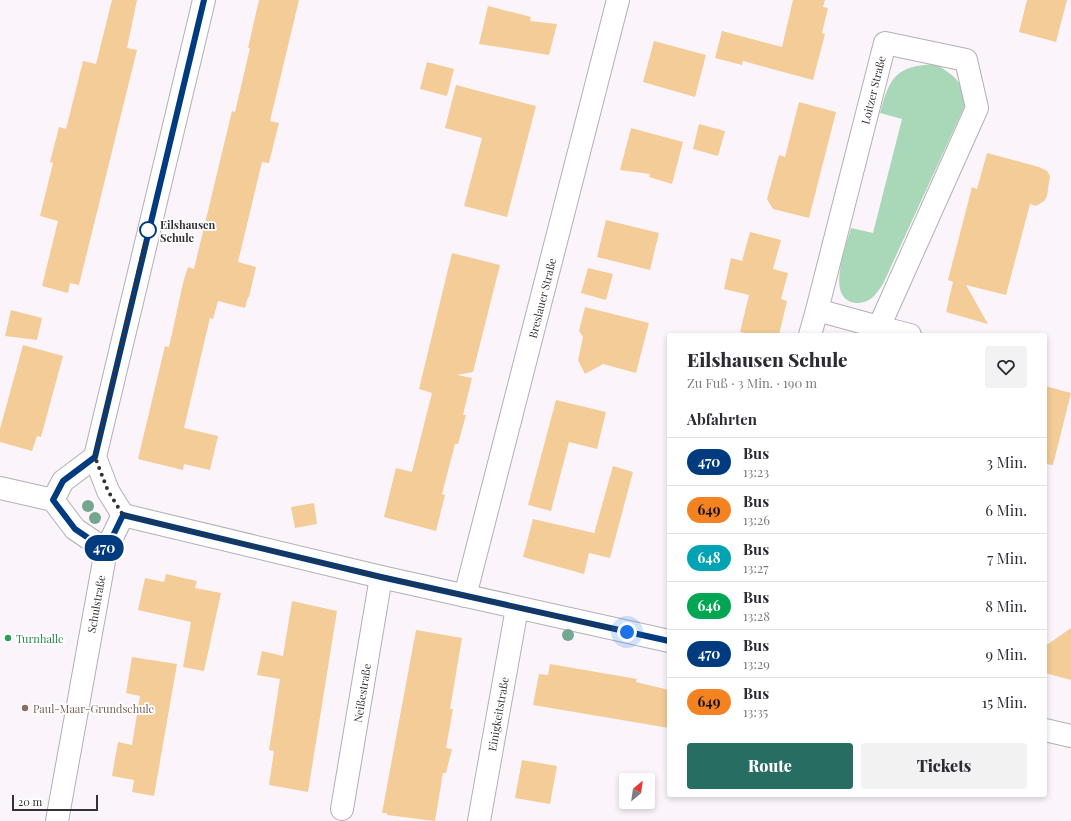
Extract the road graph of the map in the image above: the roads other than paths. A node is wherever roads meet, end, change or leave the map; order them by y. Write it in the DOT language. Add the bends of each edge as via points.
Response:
graph roads {
  1 [pos="204,0"];
  2 [pos="618,0"];
  3 [pos="817,310"];
  4 [pos="879,327"];
  5 [pos="811,333"];
  6 [pos="902,333"];
  7 [pos="95,457"];
  8 [pos="0,488"];
  9 [pos="53,500"];
  10 [pos="123,515"];
  11 [pos="106,550"];
  12 [pos="381,577"];
  13 [pos="465,596"];
  14 [pos="517,608"];
  15 [pos="667,641"];
  16 [pos="1047,730"];
  17 [pos="1071,736"];
  18 [pos="342,809"];
  19 [pos="57,821"];
  20 [pos="479,821"];
  1 -- 7 [label="street"];
  2 -- 13 [label="street, Breslauer Straße"];
  3 -- 4 [label="street"];
  3 -- 4 [label="street, Loitzer Straße" via="886,43 966,60 977,108"];
  3 -- 5 [label="street, Loitzer Straße"];
  4 -- 6 [label="street"];
  7 -- 9 [label="street" via="63,481"];
  7 -- 10 [label="street" via="108,491"];
  8 -- 9 [label="street"];
  9 -- 11 [label="street" via="75,529"];
  10 -- 11 [label="street, Schulstraße"];
  10 -- 12 [label="street"];
  11 -- 19 [label="street, Schulstraße"];
  12 -- 13 [label="street"];
  12 -- 18 [label="street, Neißestraße"];
  13 -- 14 [label="street"];
  14 -- 15 [label="street"];
  14 -- 20 [label="street, Einigkeitstraße"];
  16 -- 17 [label="street"];
}
